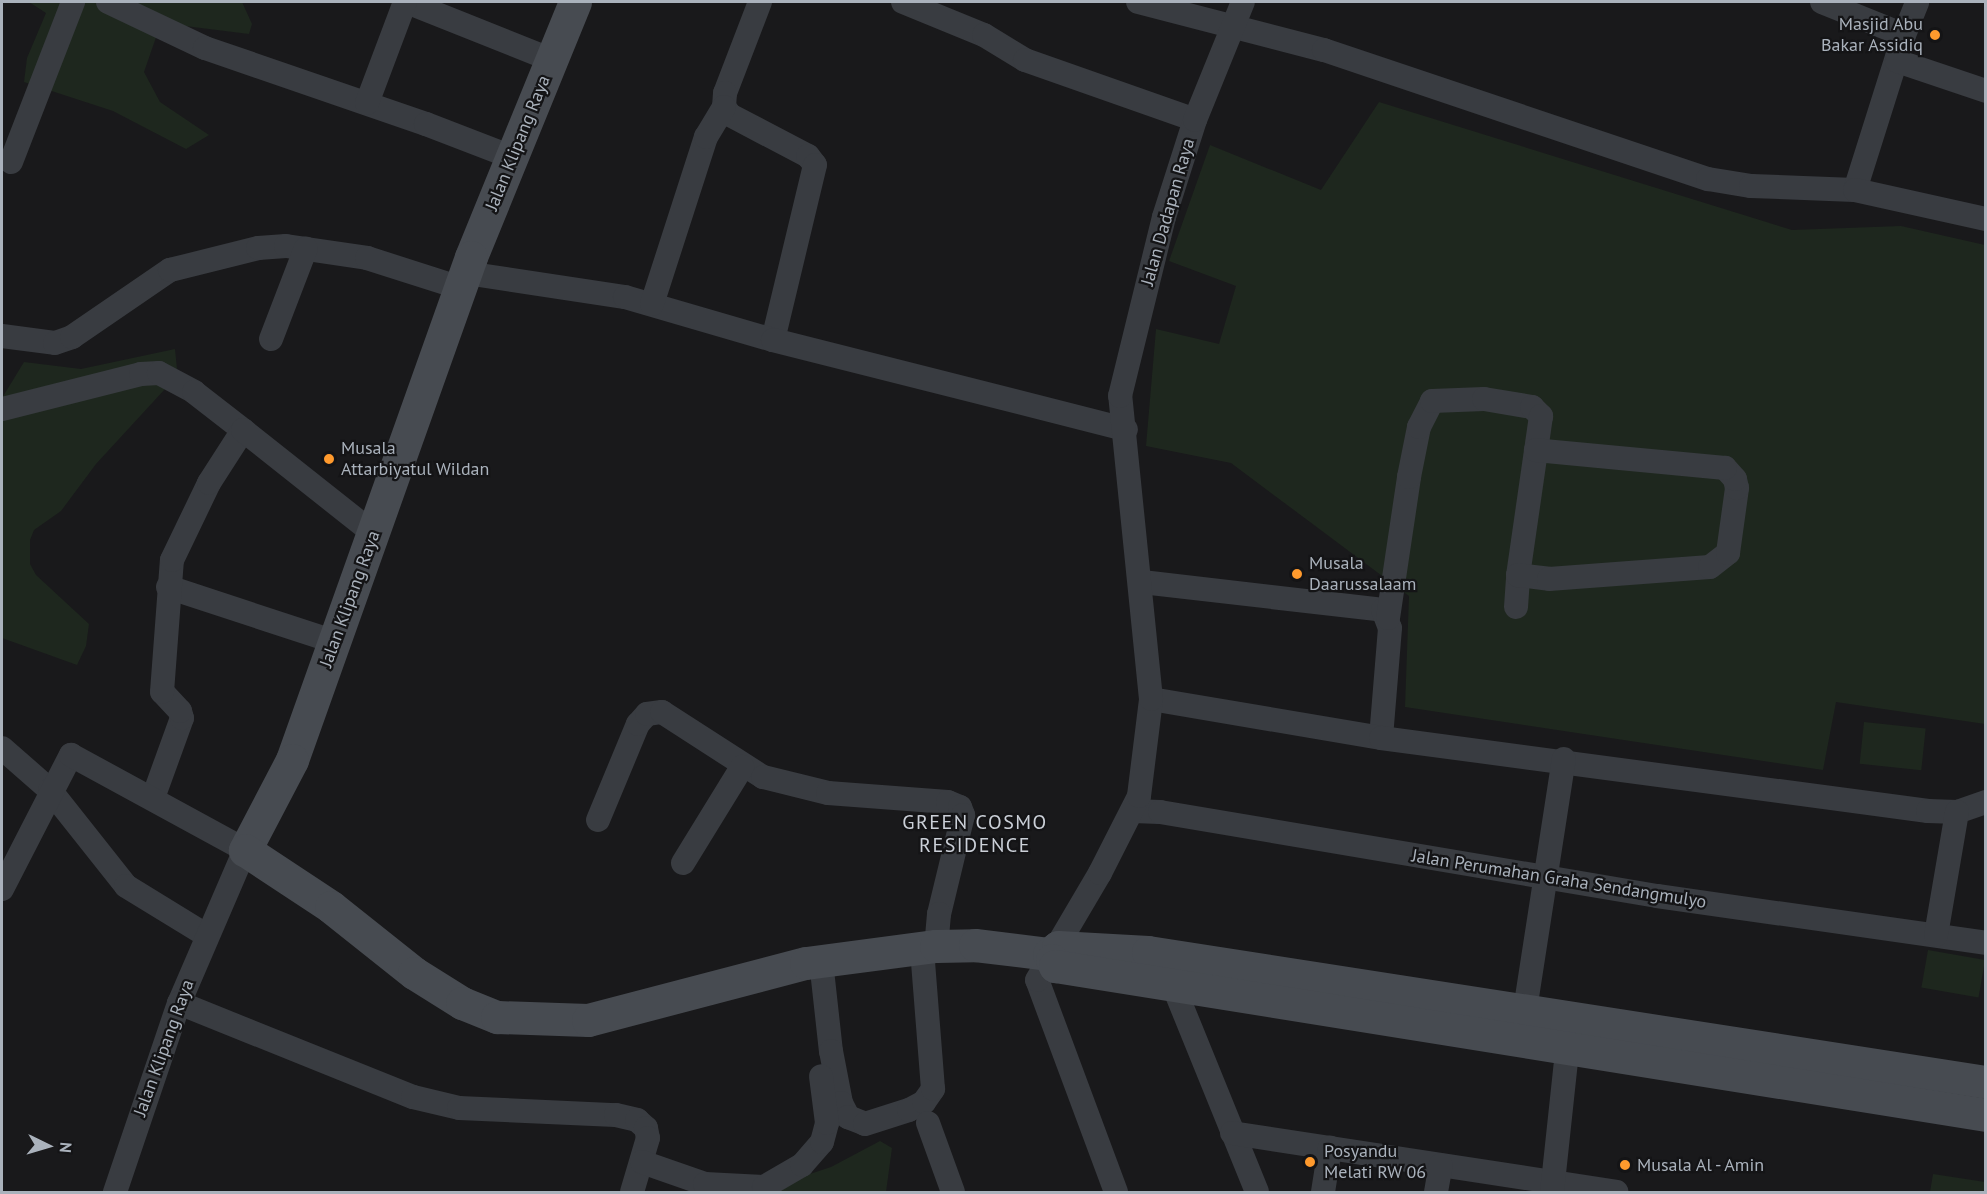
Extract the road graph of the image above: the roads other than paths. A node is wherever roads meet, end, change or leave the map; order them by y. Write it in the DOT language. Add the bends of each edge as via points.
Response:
graph roads {
  1 [pos="73,2"];
  2 [pos="108,2"];
  3 [pos="406,2"];
  4 [pos="575,2"];
  5 [pos="760,2"];
  6 [pos="903,2"];
  7 [pos="1138,2"];
  8 [pos="1243,2"];
  9 [pos="1822,2"];
  10 [pos="1917,2"];
  11 [pos="133,7"];
  12 [pos="1234,28"];
  13 [pos="1904,35"];
  14 [pos="552,60"];
  15 [pos="1897,61"];
  16 [pos="1986,91"];
  17 [pos="367,103"];
  18 [pos="724,107"];
  19 [pos="1195,120"];
  20 [pos="512,157"];
  21 [pos="11,162"];
  22 [pos="1855,190"];
  23 [pos="1986,219"];
  24 [pos="306,248"];
  25 [pos="463,281"];
  26 [pos="652,304"];
  27 [pos="2,336"];
  28 [pos="271,339"];
  29 [pos="773,340"];
  30 [pos="2,409"];
  31 [pos="1126,429"];
  32 [pos="243,430"];
  33 [pos="1536,450"];
  34 [pos="373,533"];
  35 [pos="1518,575"];
  36 [pos="1142,582"];
  37 [pos="168,587"];
  38 [pos="1516,607"];
  39 [pos="1388,618"];
  40 [pos="335,642"];
  41 [pos="1151,699"];
  42 [pos="1381,738"];
  43 [pos="2,748"];
  44 [pos="1564,759"];
  45 [pos="742,767"];
  46 [pos="50,790"];
  47 [pos="153,798"];
  48 [pos="1986,802"];
  49 [pos="1133,811"];
  50 [pos="1957,812"];
  51 [pos="598,820"];
  52 [pos="245,850"];
  53 [pos="683,863"];
  54 [pos="1543,877"];
  55 [pos="2,889"];
  56 [pos="206,935"];
  57 [pos="1936,935"];
  58 [pos="1986,943"];
  59 [pos="929,947"];
  60 [pos="1050,954"];
  61 [pos="814,962"];
  62 [pos="1237,981"];
  63 [pos="1173,985"];
  64 [pos="179,1003"];
  65 [pos="1525,1010"];
  66 [pos="1569,1033"];
  67 [pos="1986,1082"];
  68 [pos="1986,1115"];
  69 [pos="928,1123"];
  70 [pos="1232,1133"];
  71 [pos="1330,1148"];
  72 [pos="642,1162"];
  73 [pos="1441,1165"];
  74 [pos="1553,1187"];
  75 [pos="122,1190"];
  76 [pos="632,1192"];
  77 [pos="953,1192"];
  78 [pos="1116,1192"];
  79 [pos="1257,1192"];
  80 [pos="1323,1192"];
  81 [pos="1436,1192"];
  82 [pos="1617,1192"];
  1 -- 21 [label="street"];
  2 -- 11 [label="street"];
  3 -- 14 [label="street"];
  3 -- 17 [label="street"];
  4 -- 14 [label="main road, Jalan Klipang Raya"];
  5 -- 18 [label="street" via="725,93"];
  6 -- 19 [label="street" via="961,24 1024,60"];
  7 -- 12 [label="street"];
  8 -- 12 [label="street, Jalan Dadapan Raya"];
  9 -- 13 [label="street"];
  10 -- 13 [label="street"];
  11 -- 17 [label="street" via="205,48"];
  12 -- 19 [label="street, Jalan Dadapan Raya"];
  12 -- 22 [label="street" via="1324,50 1708,179 1751,186"];
  13 -- 15 [label="street"];
  14 -- 20 [label="main road, Jalan Klipang Raya"];
  15 -- 16 [label="street"];
  15 -- 22 [label="street"];
  17 -- 20 [label="street"];
  18 -- 26 [label="street" via="706,137"];
  18 -- 29 [label="street" via="730,115 784,141 815,162"];
  19 -- 31 [label="street, Jalan Dadapan Raya" via="1164,217 1125,369 1120,396"];
  20 -- 25 [label="main road, Jalan Klipang Raya"];
  22 -- 23 [label="street"];
  24 -- 25 [label="street"];
  24 -- 27 [label="street" via="258,248 170,270 72,337 55,343"];
  24 -- 28 [label="street"];
  25 -- 26 [label="street" via="558,284"];
  25 -- 34 [label="main road, Jalan Klipang Raya"];
  26 -- 29 [label="street"];
  29 -- 31 [label="street"];
  30 -- 32 [label="street" via="141,374 159,373 201,397"];
  31 -- 36 [label="street, Jalan Dadapan Raya"];
  32 -- 34 [label="street"];
  32 -- 37 [label="street" via="209,483 172,560"];
  33 -- 35 [label="street"];
  33 -- 35 [label="street" via="1725,468 1737,488 1728,553 1722,562 1710,567 1549,579"];
  33 -- 39 [label="street" via="1541,416 1532,407 1484,399 1432,401 1419,427 1408,477"];
  34 -- 40 [label="main road, Jalan Klipang Raya"];
  35 -- 38 [label="street"];
  36 -- 39 [label="street" via="1379,609"];
  36 -- 41 [label="street, Jalan Dadapan Raya"];
  37 -- 40 [label="street"];
  37 -- 47 [label="street" via="162,692 182,718"];
  39 -- 42 [label="street" via="1390,643"];
  40 -- 52 [label="main road, Jalan Klipang Raya" via="292,760"];
  41 -- 42 [label="street"];
  41 -- 49 [label="street, Jalan Dadapan Raya" via="1143,776"];
  42 -- 44 [label="street"];
  43 -- 46 [label="street"];
  44 -- 50 [label="street"];
  44 -- 54 [label="street"];
  45 -- 51 [label="street" via="662,712 647,714 638,724"];
  45 -- 53 [label="street"];
  45 -- 59 [label="street" via="763,777 828,793 948,802 960,807 963,815"];
  46 -- 47 [label="street" via="68,756 73,754"];
  46 -- 55 [label="street"];
  46 -- 56 [label="street" via="126,886"];
  47 -- 52 [label="street"];
  48 -- 50 [label="street"];
  49 -- 54 [label="street, Jalan Perumahan Graha Sendangmulyo" via="1172,814"];
  49 -- 60 [label="street, Jalan Dadapan Raya"];
  50 -- 57 [label="street"];
  52 -- 56 [label="street, Jalan Klipang Raya"];
  52 -- 61 [label="main road" via="331,907 414,973 462,1003 497,1017 588,1020"];
  54 -- 57 [label="street, Jalan Perumahan Graha Sendangmulyo"];
  54 -- 65 [label="street"];
  56 -- 64 [label="street, Jalan Klipang Raya"];
  57 -- 58 [label="street, Jalan Perumahan Graha Sendangmulyo"];
  59 -- 60 [label="main road" via="975,945"];
  59 -- 61 [label="main road"];
  59 -- 61 [label="street" via="933,1089 924,1102 909,1110 865,1124 848,1116 842,1103"];
  60 -- 62 [label="main road" via="1058,946 1148,952"];
  60 -- 63 [label="main road" via="1055,966"];
  60 -- 78 [label="street, Jalan Dadapan Raya" via="1037,980"];
  61 -- 72 [label="street" via="827,1123 815,1154 764,1187 753,1189 705,1184"];
  62 -- 63 [label="main road"];
  62 -- 65 [label="main road"];
  62 -- 66 [label="main road"];
  63 -- 70 [label="street"];
  64 -- 72 [label="street" via="413,1097 459,1108 616,1115 637,1120 646,1128 648,1138"];
  64 -- 75 [label="street, Jalan Klipang Raya"];
  65 -- 66 [label="main road"];
  66 -- 67 [label="main road"];
  66 -- 68 [label="main road"];
  66 -- 74 [label="street"];
  69 -- 77 [label="street"];
  70 -- 71 [label="street"];
  70 -- 79 [label="street"];
  71 -- 73 [label="street"];
  71 -- 80 [label="street"];
  72 -- 76 [label="street"];
  73 -- 74 [label="street"];
  73 -- 81 [label="street"];
  74 -- 82 [label="street"];
}
